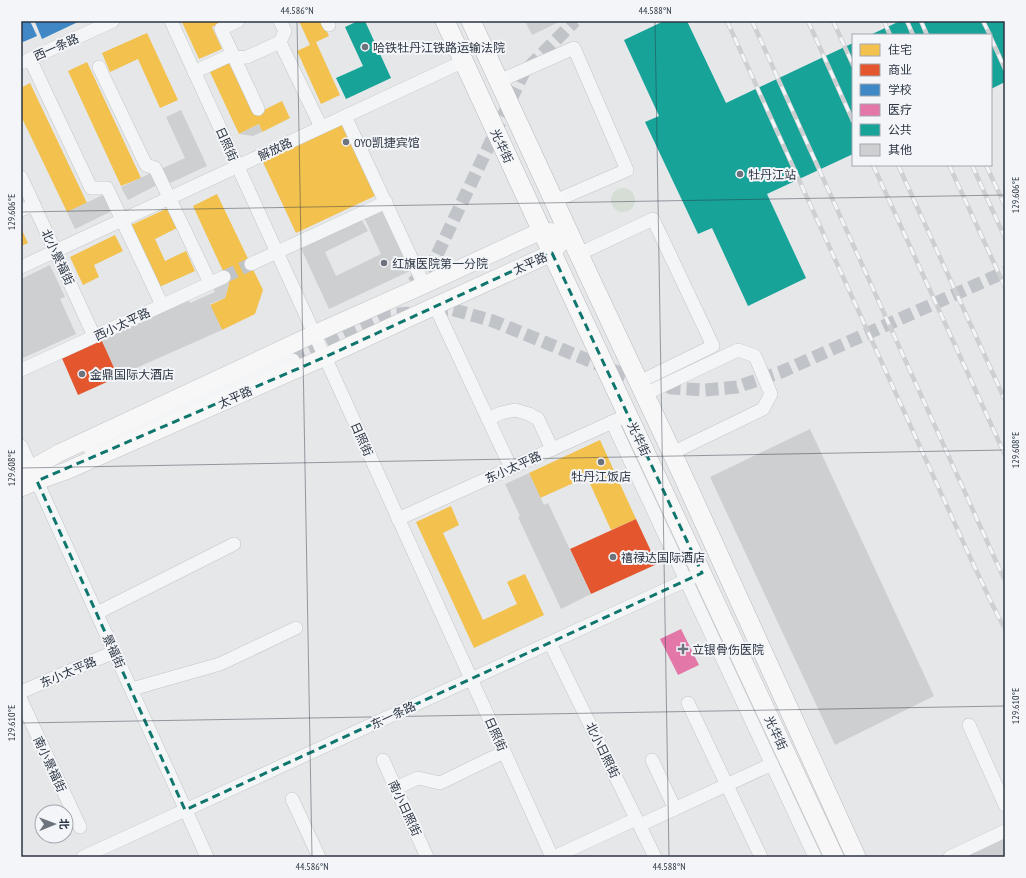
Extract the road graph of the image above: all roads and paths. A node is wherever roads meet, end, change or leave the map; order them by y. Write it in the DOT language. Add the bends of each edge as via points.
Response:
graph roads {
  1 [pos="113,21"];
  2 [pos="171,21"];
  3 [pos="238,21"];
  4 [pos="280,21"];
  5 [pos="445,21"];
  6 [pos="471,21"];
  7 [pos="280,42"];
  8 [pos="234,56"];
  9 [pos="25,61"];
  10 [pos="464,61"];
  11 [pos="99,67"];
  12 [pos="194,72"];
  13 [pos="499,81"];
  14 [pos="258,109"];
  15 [pos="345,116"];
  16 [pos="321,127"];
  17 [pos="237,166"];
  18 [pos="21,177"];
  19 [pos="169,198"];
  20 [pos="555,201"];
  21 [pos="386,202"];
  22 [pos="34,205"];
  23 [pos="21,210"];
  24 [pos="122,220"];
  25 [pos="542,231"];
  26 [pos="569,233"];
  27 [pos="55,251"];
  28 [pos="276,252"];
  29 [pos="552,253"];
  30 [pos="579,254"];
  31 [pos="250,264"];
  32 [pos="21,267"];
  33 [pos="224,277"];
  34 [pos="210,283"];
  35 [pos="424,285"];
  36 [pos="162,305"];
  37 [pos="435,306"];
  38 [pos="314,334"];
  39 [pos="94,336"];
  40 [pos="325,357"];
  41 [pos="21,370"];
  42 [pos="642,388"];
  43 [pos="620,418"];
  44 [pos="488,419"];
  45 [pos="21,446"];
  46 [pos="552,449"];
  47 [pos="672,453"];
  48 [pos="49,459"];
  49 [pos="511,468"];
  50 [pos="30,475"];
  51 [pos="55,475"];
  52 [pos="21,488"];
  53 [pos="398,519"];
  54 [pos="234,544"];
  55 [pos="694,577"];
  56 [pos="97,613"];
  57 [pos="296,628"];
  58 [pos="550,643"];
  59 [pos="114,652"];
  60 [pos="472,679"];
  61 [pos="132,689"];
  62 [pos="21,692"];
  63 [pos="21,700"];
  64 [pos="688,703"];
  65 [pos="969,725"];
  66 [pos="504,752"];
  67 [pos="383,760"];
  68 [pos="652,760"];
  69 [pos="772,764"];
  70 [pos="727,785"];
  71 [pos="396,788"];
  72 [pos="292,799"];
  73 [pos="1005,805"];
  74 [pos="675,809"];
  75 [pos="185,810"];
  76 [pos="638,822"];
  77 [pos="80,827"];
  78 [pos="1005,831"];
  79 [pos="85,857"];
  80 [pos="207,857"];
  81 [pos="319,857"];
  82 [pos="427,857"];
  83 [pos="553,857"];
  84 [pos="655,857"];
  85 [pos="762,857"];
  86 [pos="815,857"];
  87 [pos="834,857"];
  88 [pos="856,857"];
  89 [pos="950,857"];
  1 -- 9 [label="street, 西一条路"];
  2 -- 12 [label="street, 日照街"];
  3 -- 8 [label="street" via="221,29"];
  4 -- 7 [label="street" via="285,31"];
  5 -- 10 [label="highway, 光华街"];
  6 -- 13 [label="highway, 光华街"];
  7 -- 8 [label="street" via="247,56"];
  7 -- 16 [label="street"];
  8 -- 12 [label="street"];
  8 -- 14 [label="street"];
  9 -- 24 [label="street" via="91,188 107,188"];
  10 -- 15 [label="street, 解放路"];
  10 -- 25 [label="highway, 光华街"];
  11 -- 19 [label="street" via="146,165 155,168"];
  12 -- 17 [label="street, 日照街"];
  13 -- 20 [label="highway, 光华街"];
  13 -- 20 [label="street" via="574,48 627,170"];
  15 -- 16 [label="street, 解放路"];
  15 -- 21 [label="street"];
  16 -- 17 [label="street, 解放路"];
  17 -- 19 [label="street, 解放路"];
  17 -- 28 [label="street, 日照街"];
  18 -- 22 [label="street, 北小景福街"];
  19 -- 24 [label="street, 解放路"];
  19 -- 34 [label="street"];
  20 -- 26 [label="highway, 光华街"];
  21 -- 28 [label="street"];
  21 -- 35 [label="street"];
  22 -- 23 [label="street"];
  22 -- 27 [label="street, 北小景福街"];
  24 -- 27 [label="street, 解放路"];
  24 -- 36 [label="street"];
  25 -- 26 [label="main road, 太平路"];
  25 -- 29 [label="highway, 光华街"];
  25 -- 35 [label="main road, 太平路"];
  26 -- 29 [label="main road, 太平路"];
  26 -- 30 [label="highway, 光华街"];
  27 -- 32 [label="street, 解放路"];
  27 -- 39 [label="street, 北小景福街"];
  28 -- 31 [label="street"];
  28 -- 38 [label="street, 日照街"];
  29 -- 37 [label="main road, 太平路"];
  29 -- 43 [label="highway, 光华街"];
  30 -- 42 [label="highway, 光华街"];
  30 -- 42 [label="street" via="653,219 710,339 713,346"];
  33 -- 34 [label="street, 西小太平路"];
  34 -- 36 [label="street, 西小太平路"];
  35 -- 38 [label="main road, 太平路"];
  36 -- 39 [label="street, 西小太平路"];
  37 -- 40 [label="main road, 太平路"];
  37 -- 44 [label="street"];
  38 -- 40 [label="street, 日照街"];
  38 -- 48 [label="main road, 太平路"];
  39 -- 41 [label="street, 西小太平路"];
  40 -- 51 [label="main road, 太平路"];
  40 -- 53 [label="street, 日照街"];
  42 -- 47 [label="highway, 光华街"];
  42 -- 47 [label="street" via="738,350 755,356 771,394 763,409"];
  43 -- 46 [label="street, 东小太平路"];
  43 -- 55 [label="highway, 光华街"];
  44 -- 46 [label="street" via="515,410 530,414 538,419"];
  44 -- 49 [label="street"];
  45 -- 50 [label="street, 景福街"];
  46 -- 49 [label="street, 东小太平路"];
  47 -- 88 [label="highway, 光华街"];
  48 -- 50 [label="main road, 太平路"];
  48 -- 51 [label="street" via="77,454 293,358 78,458"];
  49 -- 53 [label="street, 东小太平路"];
  50 -- 51 [label="main road, 太平路"];
  50 -- 52 [label="main road, 太平路"];
  50 -- 56 [label="street, 景福街"];
  53 -- 60 [label="street, 日照街"];
  54 -- 56 [label="street"];
  55 -- 58 [label="street, 东一条路"];
  55 -- 69 [label="street"];
  55 -- 87 [label="highway, 光华街"];
  56 -- 59 [label="street, 景福街"];
  57 -- 61 [label="street" via="220,664"];
  58 -- 60 [label="street, 东一条路"];
  58 -- 76 [label="street, 北小日照街"];
  59 -- 61 [label="street, 景福街"];
  59 -- 62 [label="street, 东小太平路"];
  60 -- 66 [label="street, 日照街"];
  60 -- 75 [label="street, 东一条路"];
  61 -- 75 [label="street, 景福街"];
  63 -- 77 [label="street, 南小景福街"];
  64 -- 70 [label="street"];
  65 -- 73 [label="street"];
  66 -- 71 [label="street" via="440,783 418,778"];
  66 -- 83 [label="street, 日照街"];
  67 -- 71 [label="street, 南小日照街"];
  68 -- 74 [label="street"];
  69 -- 70 [label="street"];
  69 -- 86 [label="street"];
  70 -- 74 [label="street"];
  70 -- 85 [label="street"];
  71 -- 82 [label="street, 南小日照街"];
  72 -- 81 [label="street"];
  74 -- 76 [label="street"];
  75 -- 79 [label="street, 东一条路"];
  75 -- 80 [label="street, 景福街"];
  76 -- 83 [label="street"];
  76 -- 84 [label="street, 北小日照街"];
  78 -- 89 [label="street"];
}
